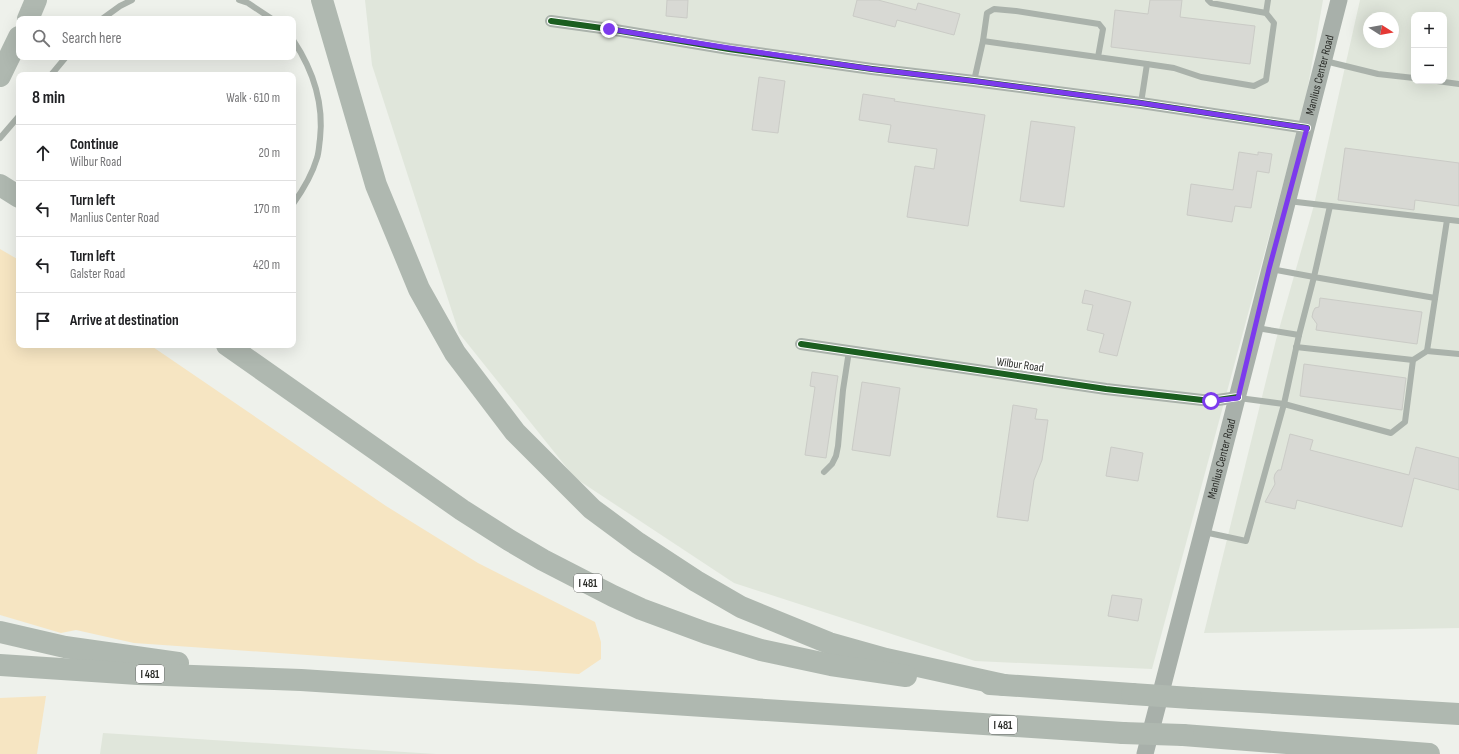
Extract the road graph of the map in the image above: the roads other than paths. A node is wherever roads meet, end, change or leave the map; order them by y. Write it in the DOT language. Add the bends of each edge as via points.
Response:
graph roads {
  1 [pos="36,0"];
  2 [pos="132,0"];
  3 [pos="239,0"];
  4 [pos="322,0"];
  5 [pos="1208,0"];
  6 [pos="1237,0"];
  7 [pos="1268,0"];
  8 [pos="1339,0"];
  9 [pos="1236,7"];
  10 [pos="1266,13"];
  11 [pos="29,16"];
  12 [pos="106,16"];
  13 [pos="268,16"];
  14 [pos="551,20"];
  15 [pos="983,41"];
  16 [pos="16,43"];
  17 [pos="296,44"];
  18 [pos="1098,57"];
  19 [pos="64,60"];
  20 [pos="1324,60"];
  21 [pos="1147,64"];
  22 [pos="54,72"];
  23 [pos="0,76"];
  24 [pos="1411,78"];
  25 [pos="974,81"];
  26 [pos="1447,82"];
  27 [pos="1459,84"];
  28 [pos="1141,103"];
  29 [pos="16,119"];
  30 [pos="1307,128"];
  31 [pos="0,138"];
  32 [pos="0,185"];
  33 [pos="16,195"];
  34 [pos="296,199"];
  35 [pos="1287,201"];
  36 [pos="1330,206"];
  37 [pos="1447,220"];
  38 [pos="1459,222"];
  39 [pos="1269,269"];
  40 [pos="1314,277"];
  41 [pos="1435,298"];
  42 [pos="1255,327"];
  43 [pos="1299,335"];
  44 [pos="801,344"];
  45 [pos="1296,347"];
  46 [pos="231,348"];
  47 [pos="849,351"];
  48 [pos="1427,351"];
  49 [pos="1459,354"];
  50 [pos="1413,360"];
  51 [pos="1238,398"];
  52 [pos="1284,404"];
  53 [pos="824,472"];
  54 [pos="1203,531"];
  55 [pos="0,632"];
  56 [pos="0,665"];
  57 [pos="301,680"];
  58 [pos="1004,685"];
  59 [pos="1459,714"];
  60 [pos="1145,754"];
  61 [pos="1429,754"];
  1 -- 11 [label="highway"];
  2 -- 12 [label="lane"];
  3 -- 13 [label="lane"];
  4 -- 58 [label="highway" via="376,185 419,289 455,353 515,432 592,509 696,582 741,607 829,643 886,659"];
  5 -- 9 [label="lane" via="1211,3"];
  6 -- 9 [label="lane"];
  7 -- 10 [label="lane"];
  8 -- 20 [label="main road, Manlius Center Road"];
  9 -- 10 [label="lane"];
  10 -- 21 [label="lane" via="1274,23 1266,80 1254,86"];
  14 -- 25 [label="street" via="864,68"];
  15 -- 18 [label="lane"];
  15 -- 18 [label="lane" via="987,13 994,9 1016,11 1099,24 1103,29"];
  15 -- 25 [label="lane"];
  16 -- 23 [label="highway"];
  17 -- 34 [label="lane" via="315,82 319,97 321,128 317,157 306,184"];
  18 -- 21 [label="lane"];
  19 -- 22 [label="lane"];
  20 -- 24 [label="lane" via="1378,74"];
  20 -- 30 [label="main road, Manlius Center Road"];
  21 -- 28 [label="lane"];
  25 -- 28 [label="street"];
  26 -- 27 [label="lane"];
  28 -- 30 [label="street"];
  29 -- 31 [label="lane"];
  30 -- 35 [label="main road, Manlius Center Road"];
  32 -- 33 [label="highway"];
  35 -- 36 [label="lane"];
  35 -- 39 [label="main road, Manlius Center Road"];
  36 -- 37 [label="lane"];
  36 -- 40 [label="lane"];
  37 -- 38 [label="lane"];
  37 -- 41 [label="lane"];
  39 -- 40 [label="lane"];
  39 -- 42 [label="main road, Manlius Center Road"];
  40 -- 41 [label="lane"];
  40 -- 43 [label="lane"];
  41 -- 48 [label="lane"];
  42 -- 43 [label="lane"];
  42 -- 51 [label="main road, Manlius Center Road"];
  43 -- 45 [label="lane"];
  44 -- 47 [label="street, Wilbur Road"];
  45 -- 50 [label="lane"];
  45 -- 52 [label="lane"];
  46 -- 58 [label="highway, I 481" via="462,510 509,540 557,568 641,609 761,650 831,665 928,679"];
  47 -- 51 [label="street, Wilbur Road" via="1121,391 1211,401"];
  47 -- 53 [label="lane" via="836,456"];
  48 -- 49 [label="lane"];
  48 -- 50 [label="lane"];
  50 -- 52 [label="lane" via="1405,422 1391,433"];
  51 -- 52 [label="lane"];
  51 -- 54 [label="main road, Manlius Center Road"];
  52 -- 54 [label="lane" via="1246,541"];
  54 -- 60 [label="main road, Manlius Center Road"];
  55 -- 57 [label="highway" via="65,647"];
  56 -- 57 [label="highway, I 481" via="138,674"];
  57 -- 61 [label="highway, I 481, bridge" via="1183,735"];
  58 -- 59 [label="highway, I 481, bridge"];
}
